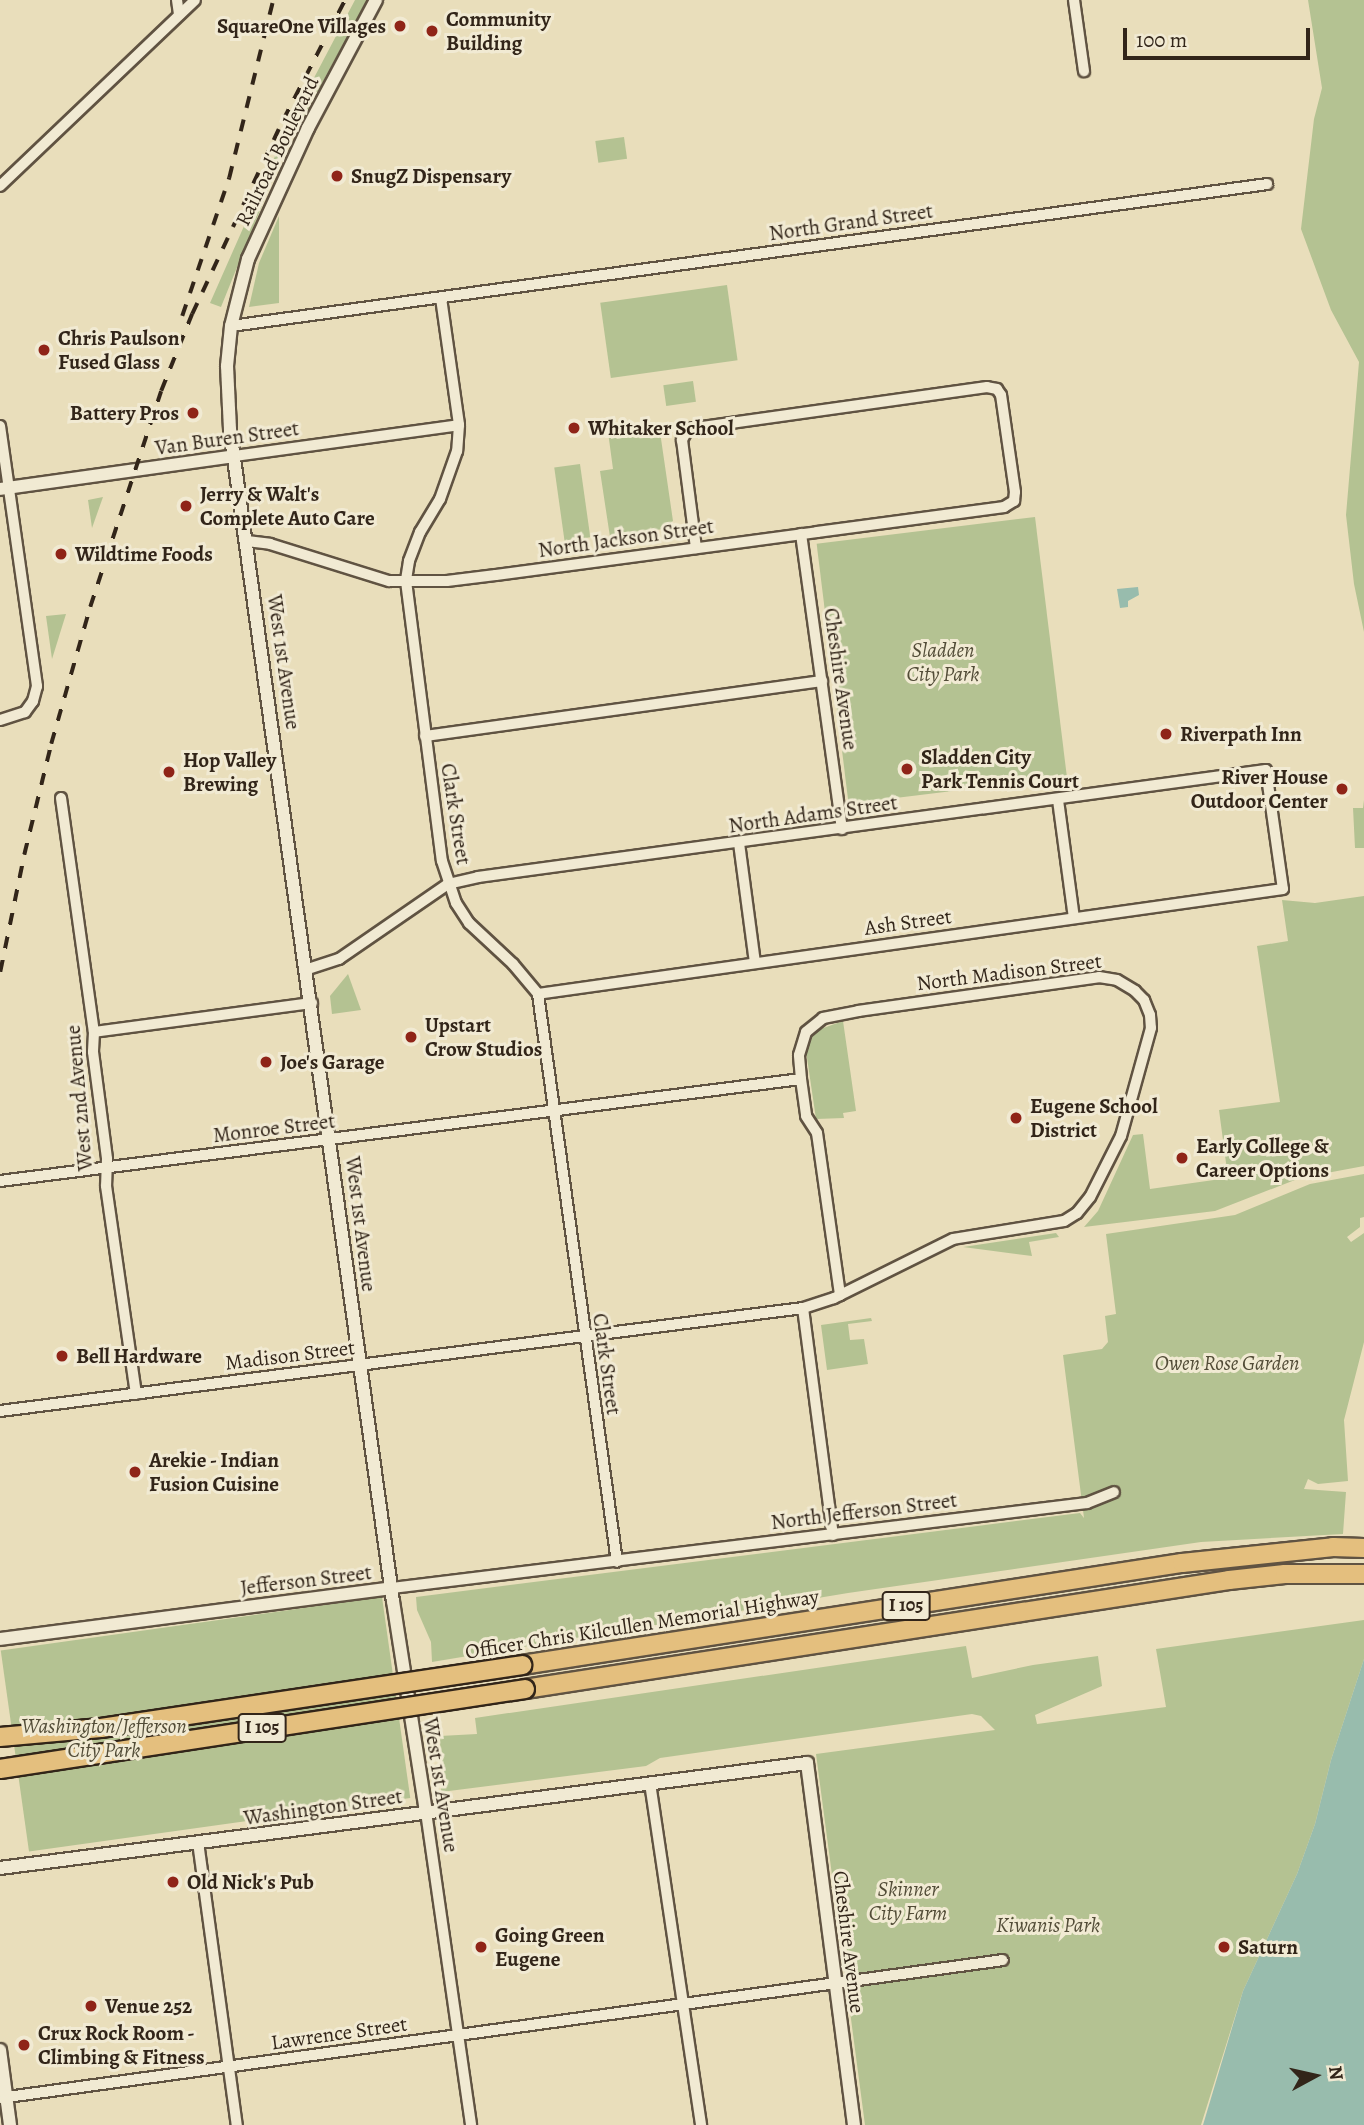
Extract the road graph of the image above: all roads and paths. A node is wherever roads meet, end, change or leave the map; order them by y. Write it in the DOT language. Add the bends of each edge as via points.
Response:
graph roads {
  1 [pos="177,0"];
  2 [pos="195,0"];
  3 [pos="376,0"];
  4 [pos="1074,0"];
  5 [pos="179,15"];
  6 [pos="1084,71"];
  7 [pos="1267,184"];
  8 [pos="0,186"];
  9 [pos="441,298"];
  10 [pos="231,326"];
  11 [pos="459,425"];
  12 [pos="0,426"];
  13 [pos="234,456"];
  14 [pos="5,489"];
  15 [pos="801,534"];
  16 [pos="247,541"];
  17 [pos="696,548"];
  18 [pos="406,581"];
  19 [pos="822,681"];
  20 [pos="0,720"];
  21 [pos="425,736"];
  22 [pos="61,798"];
  23 [pos="1058,800"];
  24 [pos="842,830"];
  25 [pos="739,843"];
  26 [pos="448,884"];
  27 [pos="1283,889"];
  28 [pos="1074,918"];
  29 [pos="755,963"];
  30 [pos="308,969"];
  31 [pos="538,994"];
  32 [pos="312,1003"];
  33 [pos="94,1032"];
  34 [pos="801,1079"];
  35 [pos="554,1111"];
  36 [pos="331,1140"];
  37 [pos="106,1168"];
  38 [pos="0,1181"];
  39 [pos="840,1295"];
  40 [pos="803,1308"];
  41 [pos="584,1336"];
  42 [pos="360,1365"];
  43 [pos="136,1394"];
  44 [pos="0,1411"];
  45 [pos="1114,1492"];
  46 [pos="833,1535"];
  47 [pos="1364,1548"];
  48 [pos="1290,1551"];
  49 [pos="1364,1558"];
  50 [pos="617,1562"];
  51 [pos="1364,1574"];
  52 [pos="391,1588"];
  53 [pos="0,1639"];
  54 [pos="0,1737"];
  55 [pos="807,1763"];
  56 [pos="0,1769"];
  57 [pos="650,1783"];
  58 [pos="426,1812"];
  59 [pos="198,1842"];
  60 [pos="0,1868"];
  61 [pos="1003,1960"];
  62 [pos="834,1984"];
  63 [pos="683,2006"];
  64 [pos="457,2036"];
  65 [pos="0,2050"];
  66 [pos="230,2067"];
  67 [pos="3,2098"];
  68 [pos="10,2125"];
  69 [pos="237,2125"];
  70 [pos="471,2125"];
  71 [pos="701,2125"];
  72 [pos="854,2125"];
  1 -- 5 [label="street"];
  2 -- 5 [label="street"];
  3 -- 10 [label="street, Railroad Boulevard" via="263,223 248,259"];
  4 -- 6 [label="street"];
  5 -- 8 [label="street"];
  7 -- 9 [label="street, North Grand Street"];
  9 -- 10 [label="street, North Grand Street"];
  9 -- 11 [label="street, Clark Street"];
  10 -- 13 [label="street, West 1st Avenue" via="227,366"];
  11 -- 13 [label="street, Van Buren Street"];
  11 -- 18 [label="street, Clark Street" via="450,476 420,532"];
  12 -- 14 [label="street"];
  13 -- 14 [label="street, Van Buren Street"];
  13 -- 16 [label="street, West 1st Avenue"];
  14 -- 20 [label="street" via="37,670 33,701 24,712"];
  15 -- 17 [label="street, North Jackson Street"];
  15 -- 17 [label="street, North Jackson Street" via="1013,503 1016,492 1002,396 997,389 974,389 691,428 682,440"];
  15 -- 19 [label="street, Cheshire Avenue"];
  16 -- 18 [label="street, North Jackson Street" via="389,581"];
  16 -- 30 [label="street, West 1st Avenue"];
  17 -- 18 [label="street, North Jackson Street" via="452,581"];
  18 -- 21 [label="street, Clark Street"];
  19 -- 21 [label="street"];
  19 -- 24 [label="street, Cheshire Avenue"];
  21 -- 26 [label="street, Clark Street"];
  22 -- 33 [label="street, West 2nd Avenue"];
  23 -- 24 [label="street, North Adams Street"];
  23 -- 27 [label="street, North Adams Street" via="1266,770"];
  23 -- 28 [label="street"];
  24 -- 25 [label="street, North Adams Street"];
  25 -- 26 [label="street, North Adams Street"];
  25 -- 29 [label="street"];
  26 -- 30 [label="street" via="339,959"];
  26 -- 31 [label="street, Clark Street" via="469,923"];
  27 -- 28 [label="street, Ash Street"];
  28 -- 29 [label="street, Ash Street"];
  29 -- 31 [label="street, Ash Street"];
  30 -- 32 [label="street, West 1st Avenue"];
  31 -- 35 [label="street, Clark Street"];
  32 -- 33 [label="street"];
  32 -- 36 [label="street, West 1st Avenue"];
  33 -- 37 [label="street, West 2nd Avenue"];
  34 -- 35 [label="street, Monroe Street"];
  34 -- 39 [label="street" via="806,1116 817,1133"];
  34 -- 39 [label="street, North Madison Street" via="799,1055 806,1032 835,1014 1099,977 1118,980 1135,990 1150,1015 1151,1028 1121,1136 1094,1191 1077,1213 1050,1224 953,1239"];
  35 -- 36 [label="street, Monroe Street"];
  35 -- 41 [label="street, Clark Street"];
  36 -- 37 [label="street, Monroe Street"];
  36 -- 42 [label="street, West 1st Avenue"];
  37 -- 38 [label="street, Monroe Street"];
  37 -- 43 [label="street, West 2nd Avenue"];
  39 -- 40 [label="street, North Madison Street"];
  40 -- 41 [label="street, North Madison Street"];
  40 -- 46 [label="street"];
  41 -- 42 [label="street, Madison Street"];
  41 -- 50 [label="street, Clark Street"];
  42 -- 43 [label="street, Madison Street"];
  42 -- 52 [label="street, West 1st Avenue"];
  43 -- 44 [label="street, Madison Street"];
  45 -- 46 [label="street, North Jefferson Street" via="1087,1503"];
  46 -- 50 [label="street, North Jefferson Street"];
  47 -- 48 [label="highway"];
  48 -- 49 [label="highway, I 105"];
  48 -- 54 [label="highway, Officer Chris Kilcullen Memorial Highway / I 105, bridge" via="1168,1565 114,1726"];
  50 -- 52 [label="street, Jefferson Street"];
  51 -- 56 [label="highway, I 105, bridge" via="1285,1574 1229,1580"];
  52 -- 53 [label="street, Jefferson Street"];
  52 -- 58 [label="street, West 1st Avenue"];
  55 -- 57 [label="street, Washington Street"];
  55 -- 62 [label="street, Cheshire Avenue"];
  57 -- 58 [label="street, Washington Street"];
  57 -- 63 [label="street"];
  58 -- 59 [label="street, Washington Street"];
  58 -- 64 [label="street, West 1st Avenue"];
  59 -- 60 [label="street, Washington Street"];
  59 -- 66 [label="street"];
  61 -- 62 [label="street, Lawrence Street"];
  62 -- 63 [label="street, Lawrence Street"];
  62 -- 72 [label="street, Cheshire Avenue"];
  63 -- 64 [label="street, Lawrence Street"];
  63 -- 71 [label="street"];
  64 -- 66 [label="street, Lawrence Street"];
  64 -- 70 [label="street, West 1st Avenue"];
  65 -- 67 [label="street"];
  66 -- 67 [label="street, Lawrence Street"];
  66 -- 69 [label="street"];
  67 -- 68 [label="street"];
}
